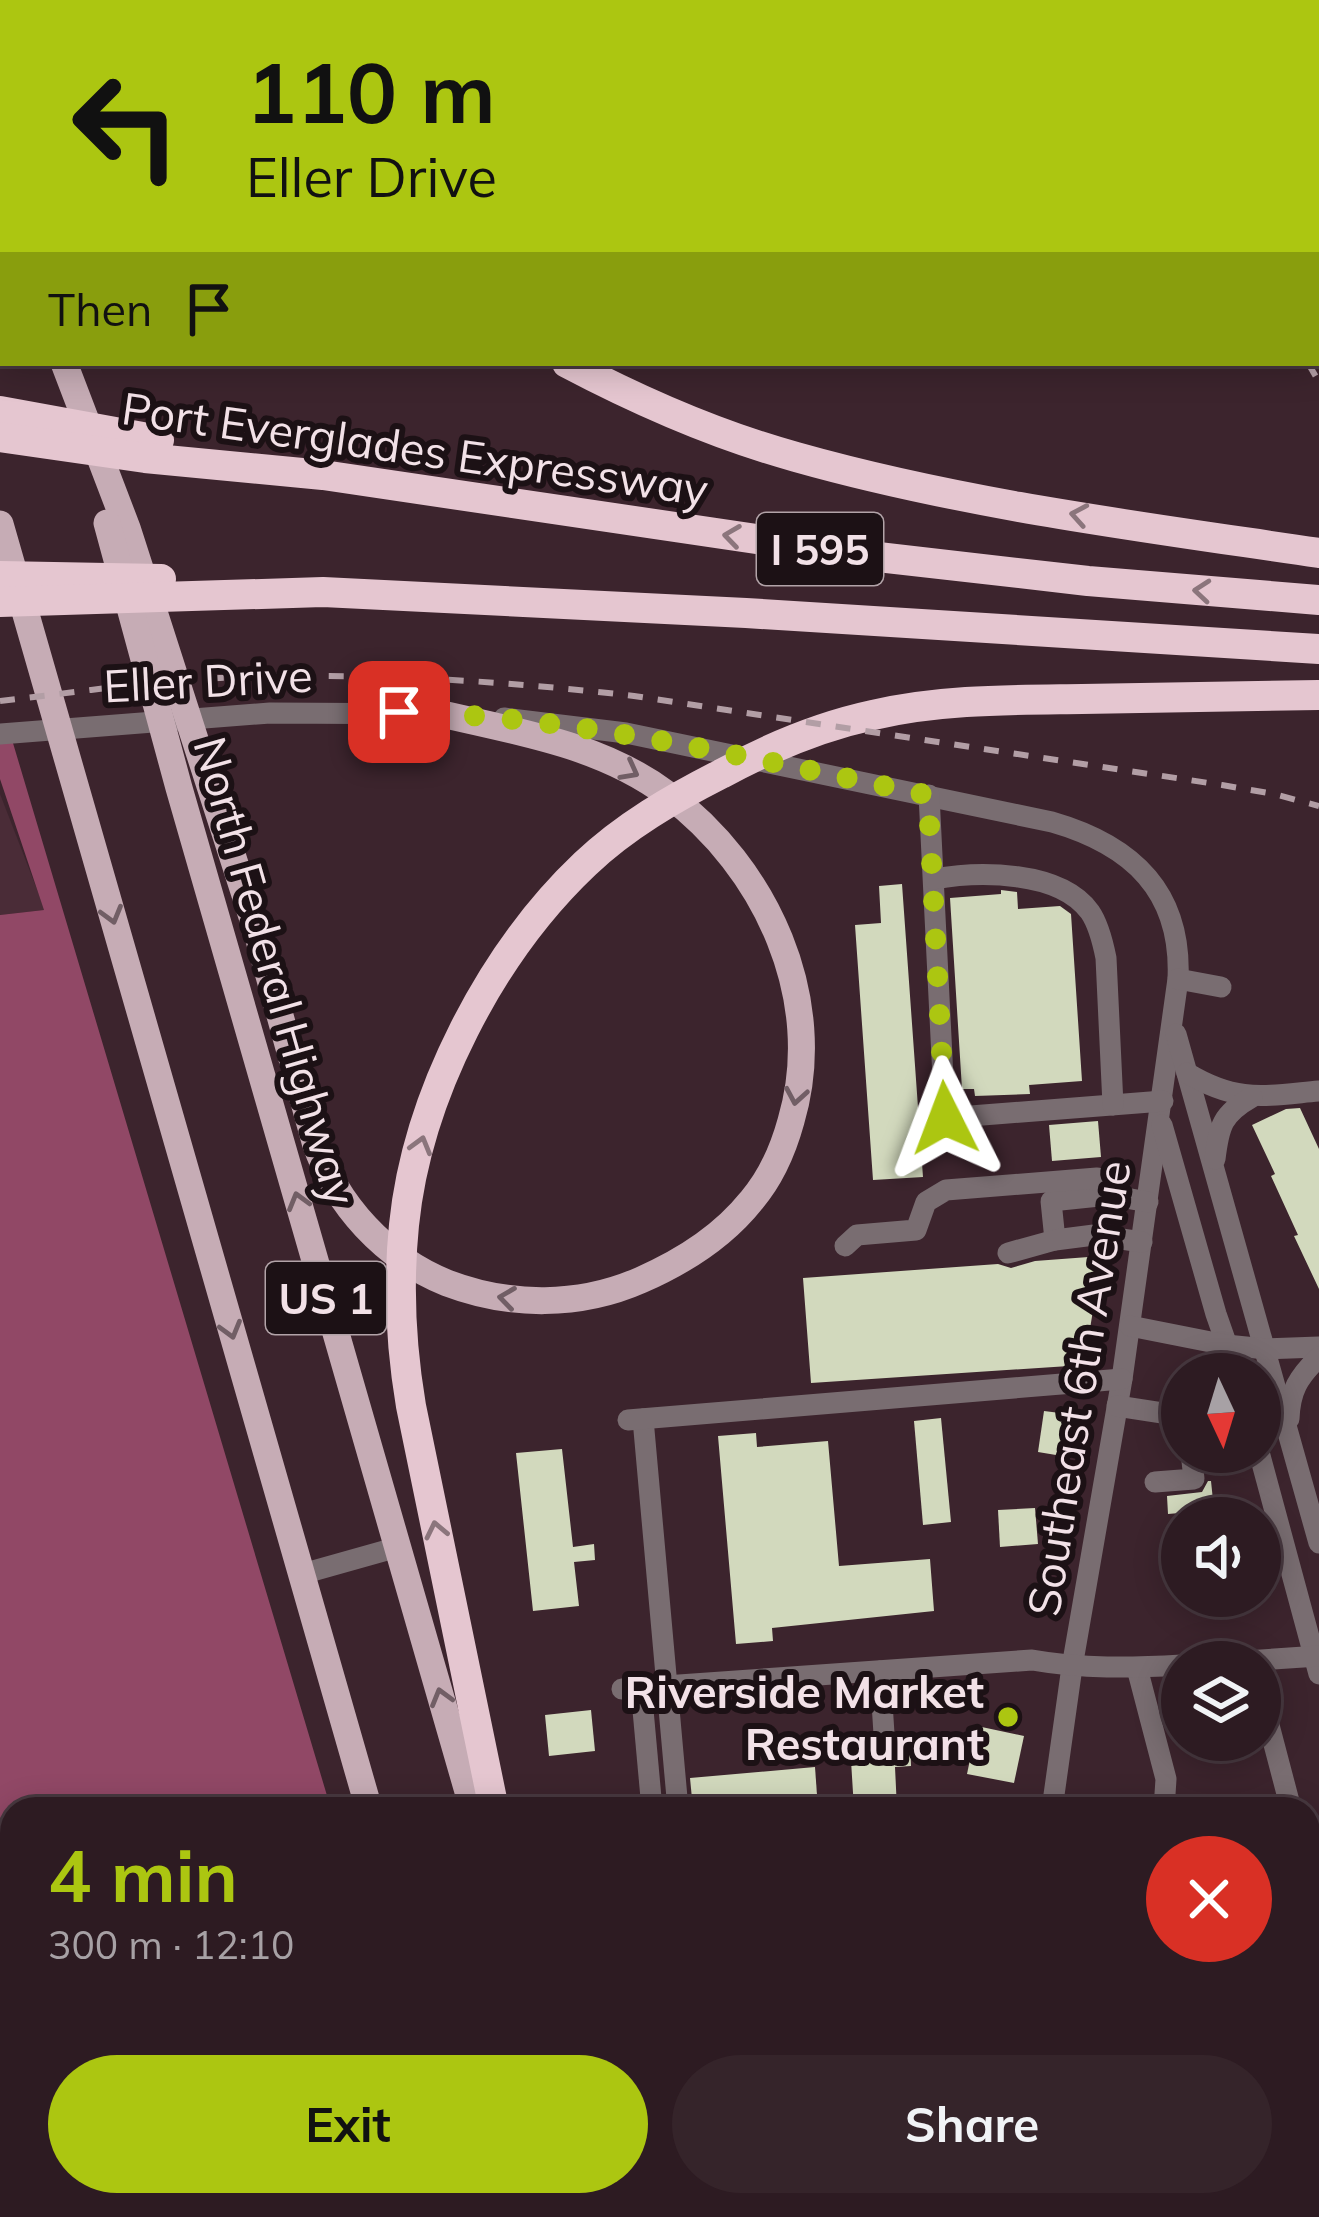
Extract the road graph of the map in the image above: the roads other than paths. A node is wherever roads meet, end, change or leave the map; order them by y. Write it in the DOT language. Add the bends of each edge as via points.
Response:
graph roads {
  1 [pos="65,366"];
  2 [pos="65,366"];
  3 [pos="573,366"];
  4 [pos="0,412"];
  5 [pos="0,437"];
  6 [pos="323,476"];
  7 [pos="0,524"];
  8 [pos="1319,553"];
  9 [pos="0,576"];
  10 [pos="323,592"];
  11 [pos="1319,599"];
  12 [pos="0,602"];
  13 [pos="1319,650"];
  14 [pos="1319,695"];
  15 [pos="438,713"];
  16 [pos="0,734"];
  17 [pos="928,795"];
  18 [pos="934,879"];
  19 [pos="1178,980"];
  20 [pos="1221,987"];
  21 [pos="1173,1022"];
  22 [pos="1186,1073"];
  23 [pos="1319,1091"];
  24 [pos="1252,1097"];
  25 [pos="1113,1105"];
  26 [pos="1162,1110"];
  27 [pos="1214,1172"];
  28 [pos="1109,1196"];
  29 [pos="1148,1202"];
  30 [pos="1055,1240"];
  31 [pos="1142,1242"];
  32 [pos="844,1246"];
  33 [pos="1008,1253"];
  34 [pos="1130,1326"];
  35 [pos="1226,1345"];
  36 [pos="1319,1347"];
  37 [pos="1266,1349"];
  38 [pos="1229,1353"];
  39 [pos="1319,1358"];
  40 [pos="1122,1379"];
  41 [pos="1117,1406"];
  42 [pos="1161,1413"];
  43 [pos="1288,1432"];
  44 [pos="1193,1473"];
  45 [pos="1265,1473"];
  46 [pos="1155,1482"];
  47 [pos="1319,1543"];
  48 [pos="398,1547"];
  49 [pos="302,1574"];
  50 [pos="1313,1628"];
  51 [pos="1281,1661"];
  52 [pos="1318,1662"];
  53 [pos="1072,1666"];
  54 [pos="1161,1666"];
  55 [pos="1137,1668"];
  56 [pos="880,1672"];
  57 [pos="668,1686"];
  58 [pos="884,1734"];
  59 [pos="1278,1761"];
  60 [pos="366,1797"];
  61 [pos="470,1797"];
  62 [pos="492,1797"];
  63 [pos="650,1797"];
  64 [pos="677,1797"];
  65 [pos="1054,1797"];
  66 [pos="1165,1797"];
  67 [pos="1288,1797"];
  48 -- 1 [label="main road, North Federal Highway / US 1, one-way"];
  15 -- 2 [label="main road, one-way" via="590,752 667,794 730,853 784,948 798,1000 801,1065 771,1173 731,1222 673,1264 609,1292 543,1301 479,1293 387,1247 336,1189 127,528"];
  8 -- 3 [label="highway, one-way" via="863,474 722,433"];
  4 -- 6 [label="highway"];
  5 -- 6 [label="highway, Port Everglades Expressway"];
  11 -- 6 [label="highway, Port Everglades Expressway / I 595, one-way" via="901,560"];
  7 -- 49 [label="main road, US 1, one-way"];
  9 -- 10 [label="highway"];
  10 -- 12 [label="highway"];
  10 -- 13 [label="highway, I 595"];
  62 -- 14 [label="highway, one-way" via="404,1366 404,1222 418,1150 462,1033 532,922 584,865 665,802 765,750 873,715 982,700"];
  15 -- 16 [label="street, Eller Drive" via="270,713"];
  15 -- 17 [label="street, Eller Drive" via="626,733"];
  17 -- 18 [label="street"];
  17 -- 19 [label="street, Eller Drive" via="1073,828 1124,856 1164,900 1177,934"];
  18 -- 25 [label="street" via="1034,880 1090,911 1106,958"];
  18 -- 25 [label="street" via="945,1118"];
  19 -- 20 [label="street"];
  19 -- 21 [label="street, Southeast 6th Avenue"];
  21 -- 22 [label="street"];
  21 -- 26 [label="street, Southeast 6th Avenue"];
  22 -- 24 [label="street"];
  22 -- 27 [label="street"];
  23 -- 24 [label="street"];
  24 -- 27 [label="street" via="1222,1124"];
  25 -- 26 [label="street"];
  26 -- 29 [label="street, Southeast 6th Avenue"];
  26 -- 35 [label="street"];
  27 -- 37 [label="street"];
  28 -- 29 [label="street"];
  28 -- 30 [label="street" via="1052,1201"];
  28 -- 32 [label="street" via="1097,1178 946,1190 926,1202 916,1230 857,1235"];
  29 -- 31 [label="street, Southeast 6th Avenue"];
  30 -- 31 [label="street"];
  30 -- 33 [label="street"];
  31 -- 34 [label="street, Southeast 6th Avenue"];
  34 -- 35 [label="street"];
  34 -- 40 [label="street, Southeast 6th Avenue"];
  35 -- 37 [label="street"];
  35 -- 38 [label="street"];
  36 -- 37 [label="street"];
  37 -- 43 [label="street"];
  39 -- 43 [label="street" via="1294,1385"];
  40 -- 41 [label="street, Southeast 6th Avenue"];
  40 -- 57 [label="street" via="636,1419"];
  41 -- 42 [label="street"];
  41 -- 53 [label="street, Southeast 6th Avenue"];
  43 -- 47 [label="street"];
  44 -- 46 [label="street"];
  45 -- 50 [label="street"];
  48 -- 49 [label="street"];
  61 -- 48 [label="main road, North Federal Highway / US 1, one-way"];
  49 -- 60 [label="main road, US 1"];
  50 -- 52 [label="street"];
  51 -- 52 [label="street"];
  53 -- 55 [label="street"];
  53 -- 56 [label="street" via="1032,1660"];
  53 -- 65 [label="street, Southeast 6th Avenue"];
  54 -- 55 [label="street"];
  55 -- 66 [label="street"];
  56 -- 57 [label="street"];
  56 -- 58 [label="street"];
  57 -- 63 [label="street" via="632,1689"];
  57 -- 64 [label="street"];
  59 -- 67 [label="street"];
}
